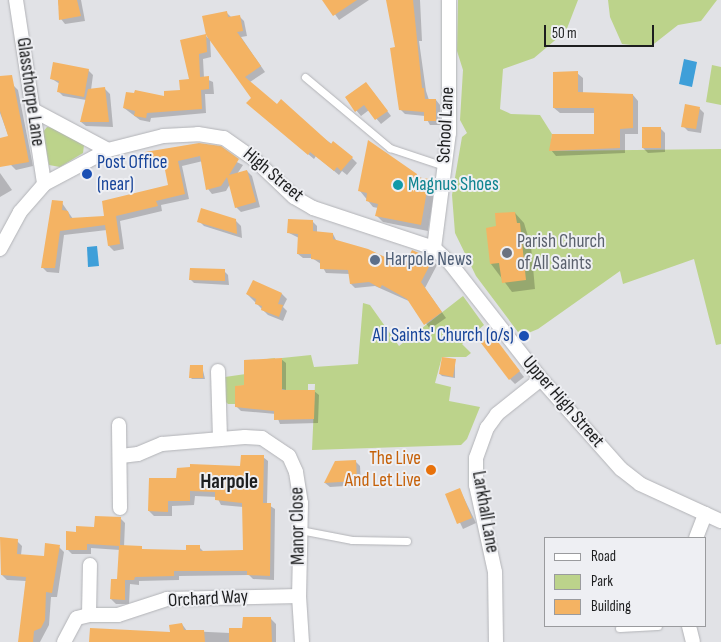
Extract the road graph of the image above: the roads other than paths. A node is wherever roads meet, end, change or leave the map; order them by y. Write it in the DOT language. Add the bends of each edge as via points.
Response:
graph roads {
  1 [pos="16,0"];
  2 [pos="449,0"];
  3 [pos="305,77"];
  4 [pos="33,110"];
  5 [pos="108,150"];
  6 [pos="444,166"];
  7 [pos="44,184"];
  8 [pos="434,248"];
  9 [pos="0,249"];
  10 [pos="218,371"];
  11 [pos="541,379"];
  12 [pos="119,425"];
  13 [pos="220,439"];
  14 [pos="121,456"];
  15 [pos="120,508"];
  16 [pos="705,514"];
  17 [pos="721,521"];
  18 [pos="300,530"];
  19 [pos="696,537"];
  20 [pos="407,541"];
  21 [pos="90,565"];
  22 [pos="299,596"];
  23 [pos="89,615"];
  24 [pos="638,627"];
  25 [pos="689,627"];
  26 [pos="619,628"];
  27 [pos="64,642"];
  28 [pos="302,642"];
  29 [pos="496,642"];
  30 [pos="693,642"];
  1 -- 4 [label="street, Glassthorpe Lane"];
  2 -- 6 [label="street, School Lane" via="449,133"];
  3 -- 6 [label="lane" via="390,148"];
  4 -- 5 [label="street"];
  4 -- 7 [label="street, Glassthorpe Lane"];
  5 -- 7 [label="street, High Street"];
  5 -- 8 [label="street, High Street" via="163,136 198,134 224,138 248,154 294,197 313,208"];
  6 -- 8 [label="street, School Lane"];
  7 -- 9 [label="street, High Street" via="20,212"];
  8 -- 11 [label="street, Upper High Street" via="450,263"];
  10 -- 13 [label="street"];
  11 -- 16 [label="street, Upper High Street" via="621,469 640,484"];
  11 -- 29 [label="street, Larkhall Lane" via="497,414 487,428 476,458 476,484 495,572"];
  12 -- 14 [label="street"];
  13 -- 14 [label="street, Manor Close" via="162,444 138,454"];
  13 -- 18 [label="street, Manor Close" via="262,438 289,456 300,488"];
  14 -- 15 [label="street"];
  16 -- 17 [label="street, Upper High Street"];
  16 -- 19 [label="street"];
  18 -- 20 [label="lane" via="352,540"];
  18 -- 22 [label="street, Manor Close"];
  21 -- 23 [label="street"];
  22 -- 23 [label="street, Orchard Way" via="167,599 118,615"];
  22 -- 28 [label="street, Manor Close"];
  23 -- 27 [label="street" via="77,618"];
  24 -- 26 [label="lane"];
  25 -- 30 [label="street"];
}
